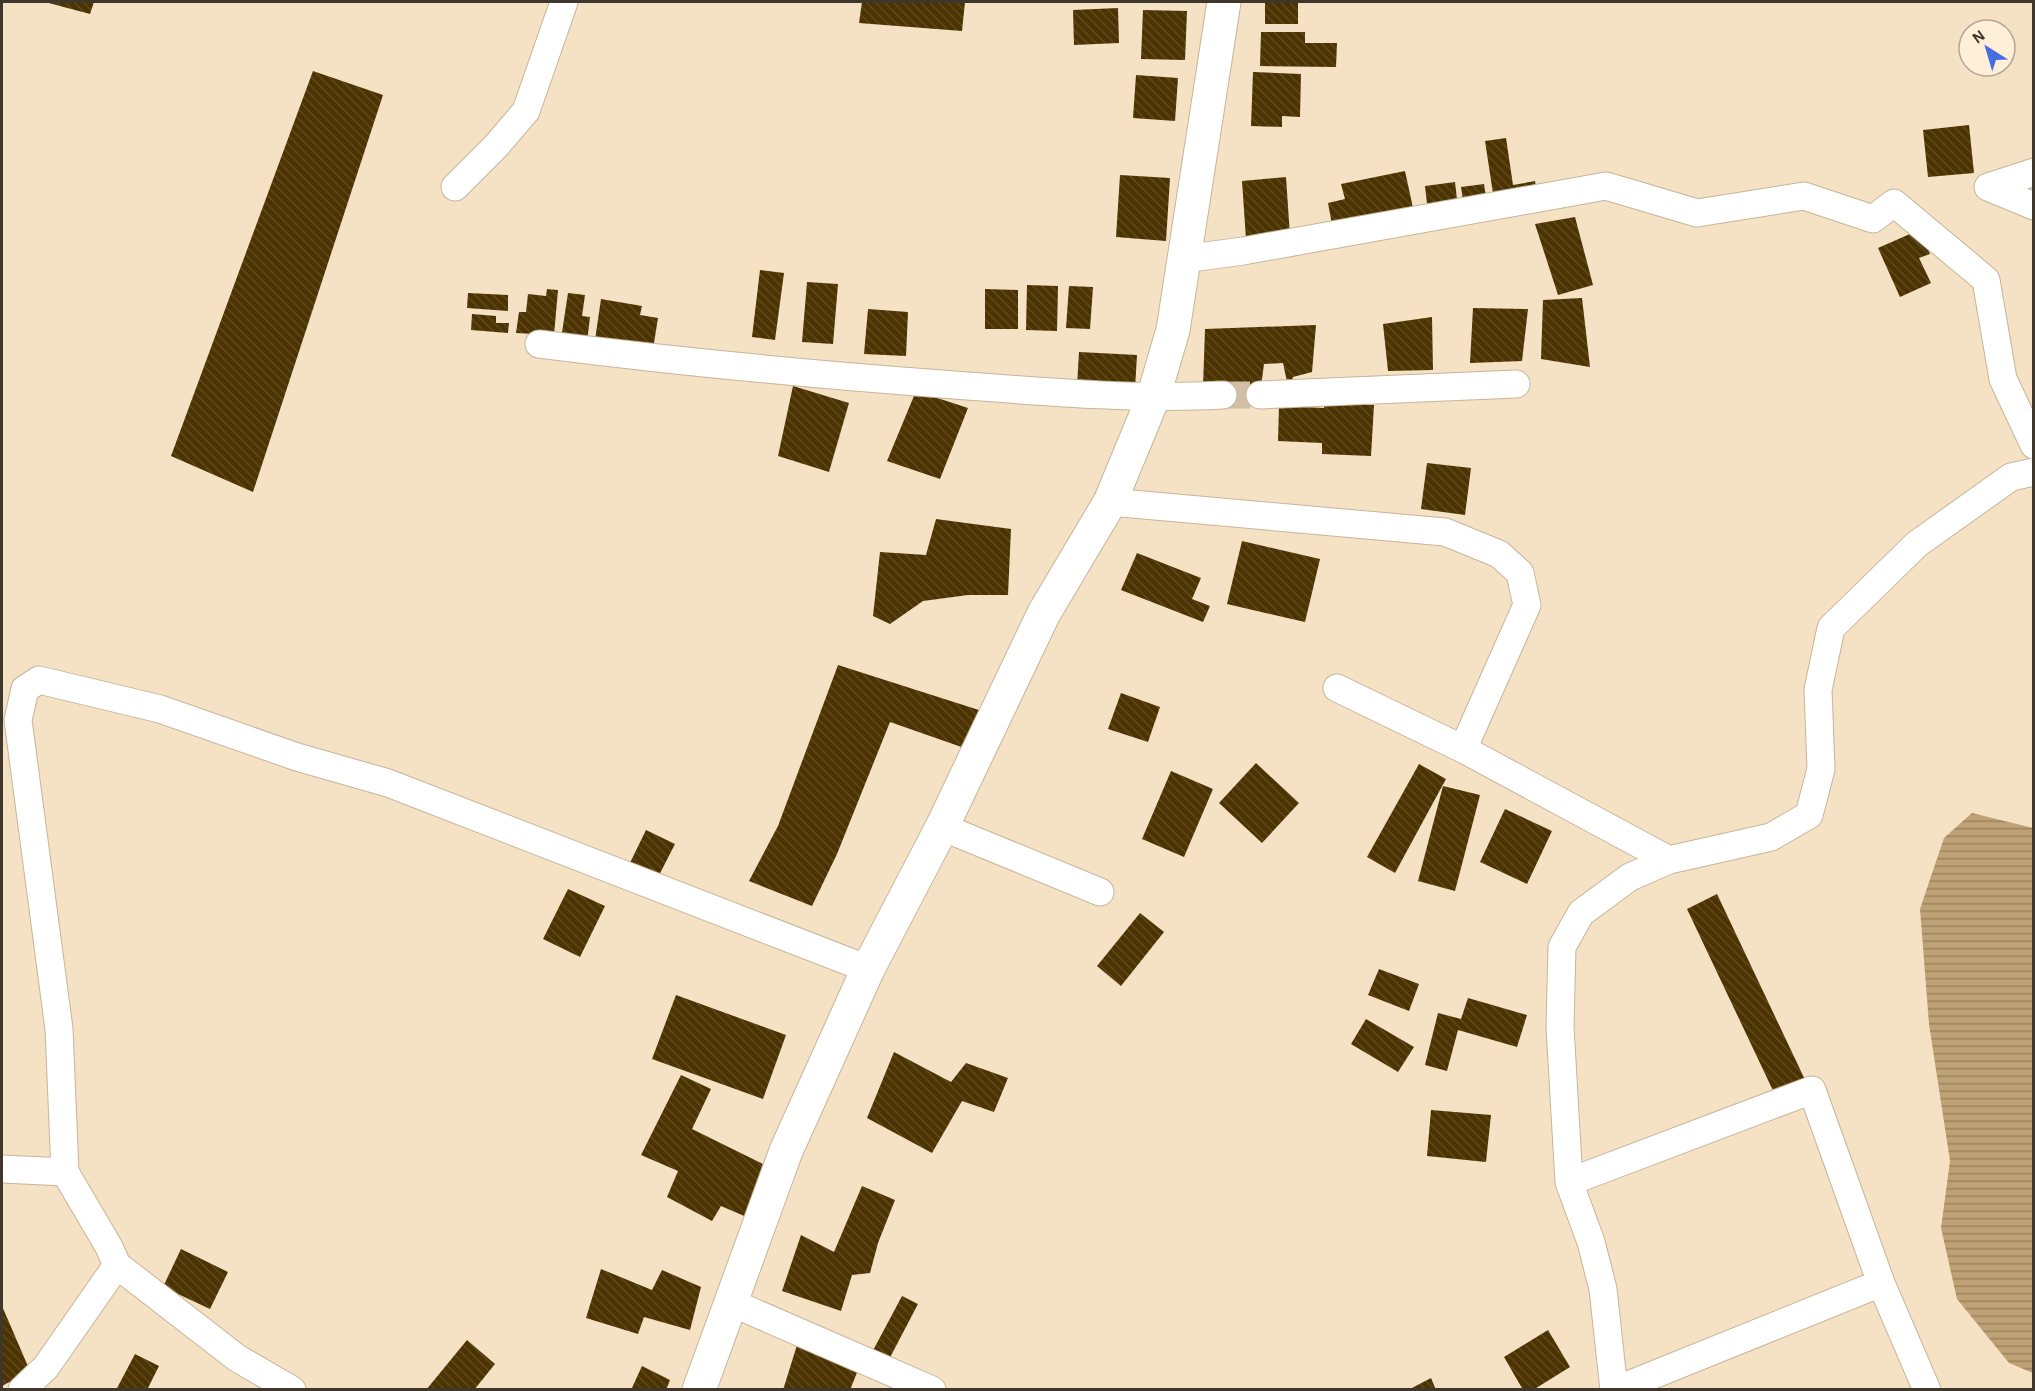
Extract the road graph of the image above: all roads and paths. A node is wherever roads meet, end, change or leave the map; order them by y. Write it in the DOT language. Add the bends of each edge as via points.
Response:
graph roads {
  1 [pos="564,2"];
  2 [pos="1224,2"];
  3 [pos="2034,172"];
  4 [pos="455,187"];
  5 [pos="2034,206"];
  6 [pos="1184,259"];
  7 [pos="539,344"];
  8 [pos="1516,384"];
  9 [pos="1223,395"];
  10 [pos="1260,395"];
  11 [pos="1153,398"];
  12 [pos="2034,445"];
  13 [pos="2034,472"];
  14 [pos="1110,502"];
  15 [pos="1337,688"];
  16 [pos="10,719"];
  17 [pos="1463,748"];
  18 [pos="942,826"];
  19 [pos="1669,860"];
  20 [pos="1100,892"];
  21 [pos="868,969"];
  22 [pos="2,1169"];
  23 [pos="65,1172"];
  24 [pos="1569,1182"];
  25 [pos="117,1265"];
  26 [pos="1881,1283"];
  27 [pos="730,1302"];
  28 [pos="22,1389"];
  29 [pos="292,1389"];
  30 [pos="699,1389"];
  31 [pos="932,1389"];
  32 [pos="1615,1389"];
  33 [pos="1927,1389"];
  1 -- 4 [label="street" via="526,111"];
  2 -- 6 [label="street"];
  3 -- 5 [label="street" via="1988,187"];
  6 -- 11 [label="street" via="1173,330"];
  6 -- 12 [label="street" via="1606,186 1697,213 1804,196 1873,219 1894,203 1986,280 2003,379"];
  7 -- 11 [label="street" via="703,365"];
  8 -- 10 [label="street"];
  9 -- 11 [label="street"];
  11 -- 14 [label="street"];
  13 -- 19 [label="street" via="2011,477 1917,544 1831,628 1818,690 1821,769 1809,815 1771,837"];
  14 -- 17 [label="street" via="1445,532 1499,554 1520,573 1527,605"];
  14 -- 18 [label="street" via="1044,613"];
  15 -- 17 [label="street"];
  16 -- 21 [label="street" via="25,689 39,680 160,710 388,783"];
  16 -- 23 [label="street" via="59,1029"];
  17 -- 19 [label="street"];
  18 -- 20 [label="street"];
  18 -- 21 [label="street"];
  19 -- 24 [label="street" via="1630,877 1581,913 1562,947 1560,1028"];
  21 -- 27 [label="street" via="786,1151"];
  22 -- 23 [label="street"];
  23 -- 25 [label="street"];
  24 -- 26 [label="street" via="1812,1090"];
  24 -- 32 [label="street" via="1603,1289"];
  25 -- 28 [label="street" via="46,1367"];
  25 -- 29 [label="street" via="237,1358"];
  26 -- 32 [label="street"];
  26 -- 33 [label="street"];
  27 -- 30 [label="street"];
  27 -- 31 [label="street"];
}
